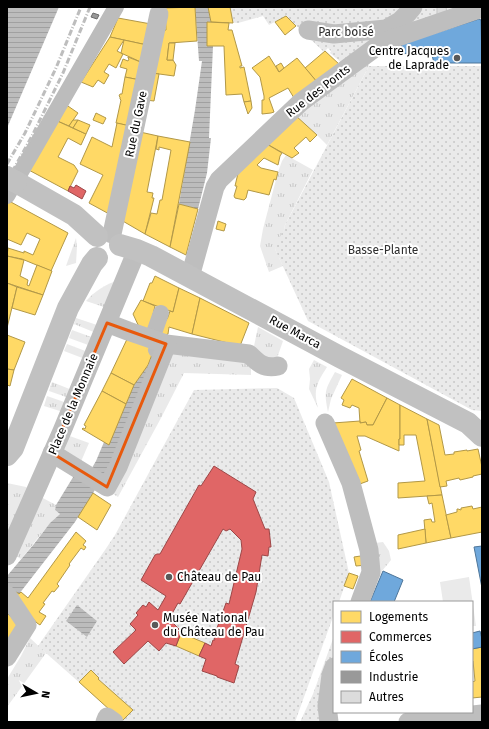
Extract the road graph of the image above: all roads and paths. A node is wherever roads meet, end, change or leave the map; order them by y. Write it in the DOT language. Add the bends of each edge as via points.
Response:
graph roads {
  1 [pos="413,7"];
  2 [pos="482,8"];
  3 [pos="159,14"];
  4 [pos="308,30"];
  5 [pos="12,180"];
  6 [pos="117,242"];
  7 [pos="190,277"];
  8 [pos="107,323"];
  9 [pos="161,342"];
  10 [pos="278,366"];
  11 [pos="325,423"];
  12 [pos="479,431"];
  13 [pos="52,453"];
  14 [pos="7,455"];
  15 [pos="7,556"];
  16 [pos="7,595"];
  17 [pos="360,601"];
  18 [pos="7,657"];
  19 [pos="333,670"];
  20 [pos="482,714"];
  21 [pos="329,722"];
  22 [pos="408,722"];
  1 -- 4 [label="street" via="400,21 386,29 334,34"];
  2 -- 7 [label="street, Rue des Ponts" via="383,42 301,102 219,180"];
  3 -- 6 [label="street, Rue du Gave"];
  5 -- 6 [label="street, Rue Marca"];
  6 -- 7 [label="street, Rue Marca" via="151,256"];
  6 -- 8 [label="street, Place de la Monnaie"];
  6 -- 14 [label="street" via="119,254 113,260 104,262 97,258 68,308 13,448"];
  7 -- 12 [label="street, Rue Marca"];
  8 -- 9 [label="street"];
  8 -- 13 [label="street, Place de la Monnaie"];
  9 -- 10 [label="street" via="248,354 270,368"];
  9 -- 13 [label="street" via="118,467 107,487"];
  11 -- 17 [label="street" via="351,483 369,550 372,572"];
  13 -- 15 [label="street, Place de la Monnaie"];
  16 -- 18 [label="street" via="27,625"];
  19 -- 21 [label="street" via="327,706"];
  20 -- 22 [label="street"];
}
